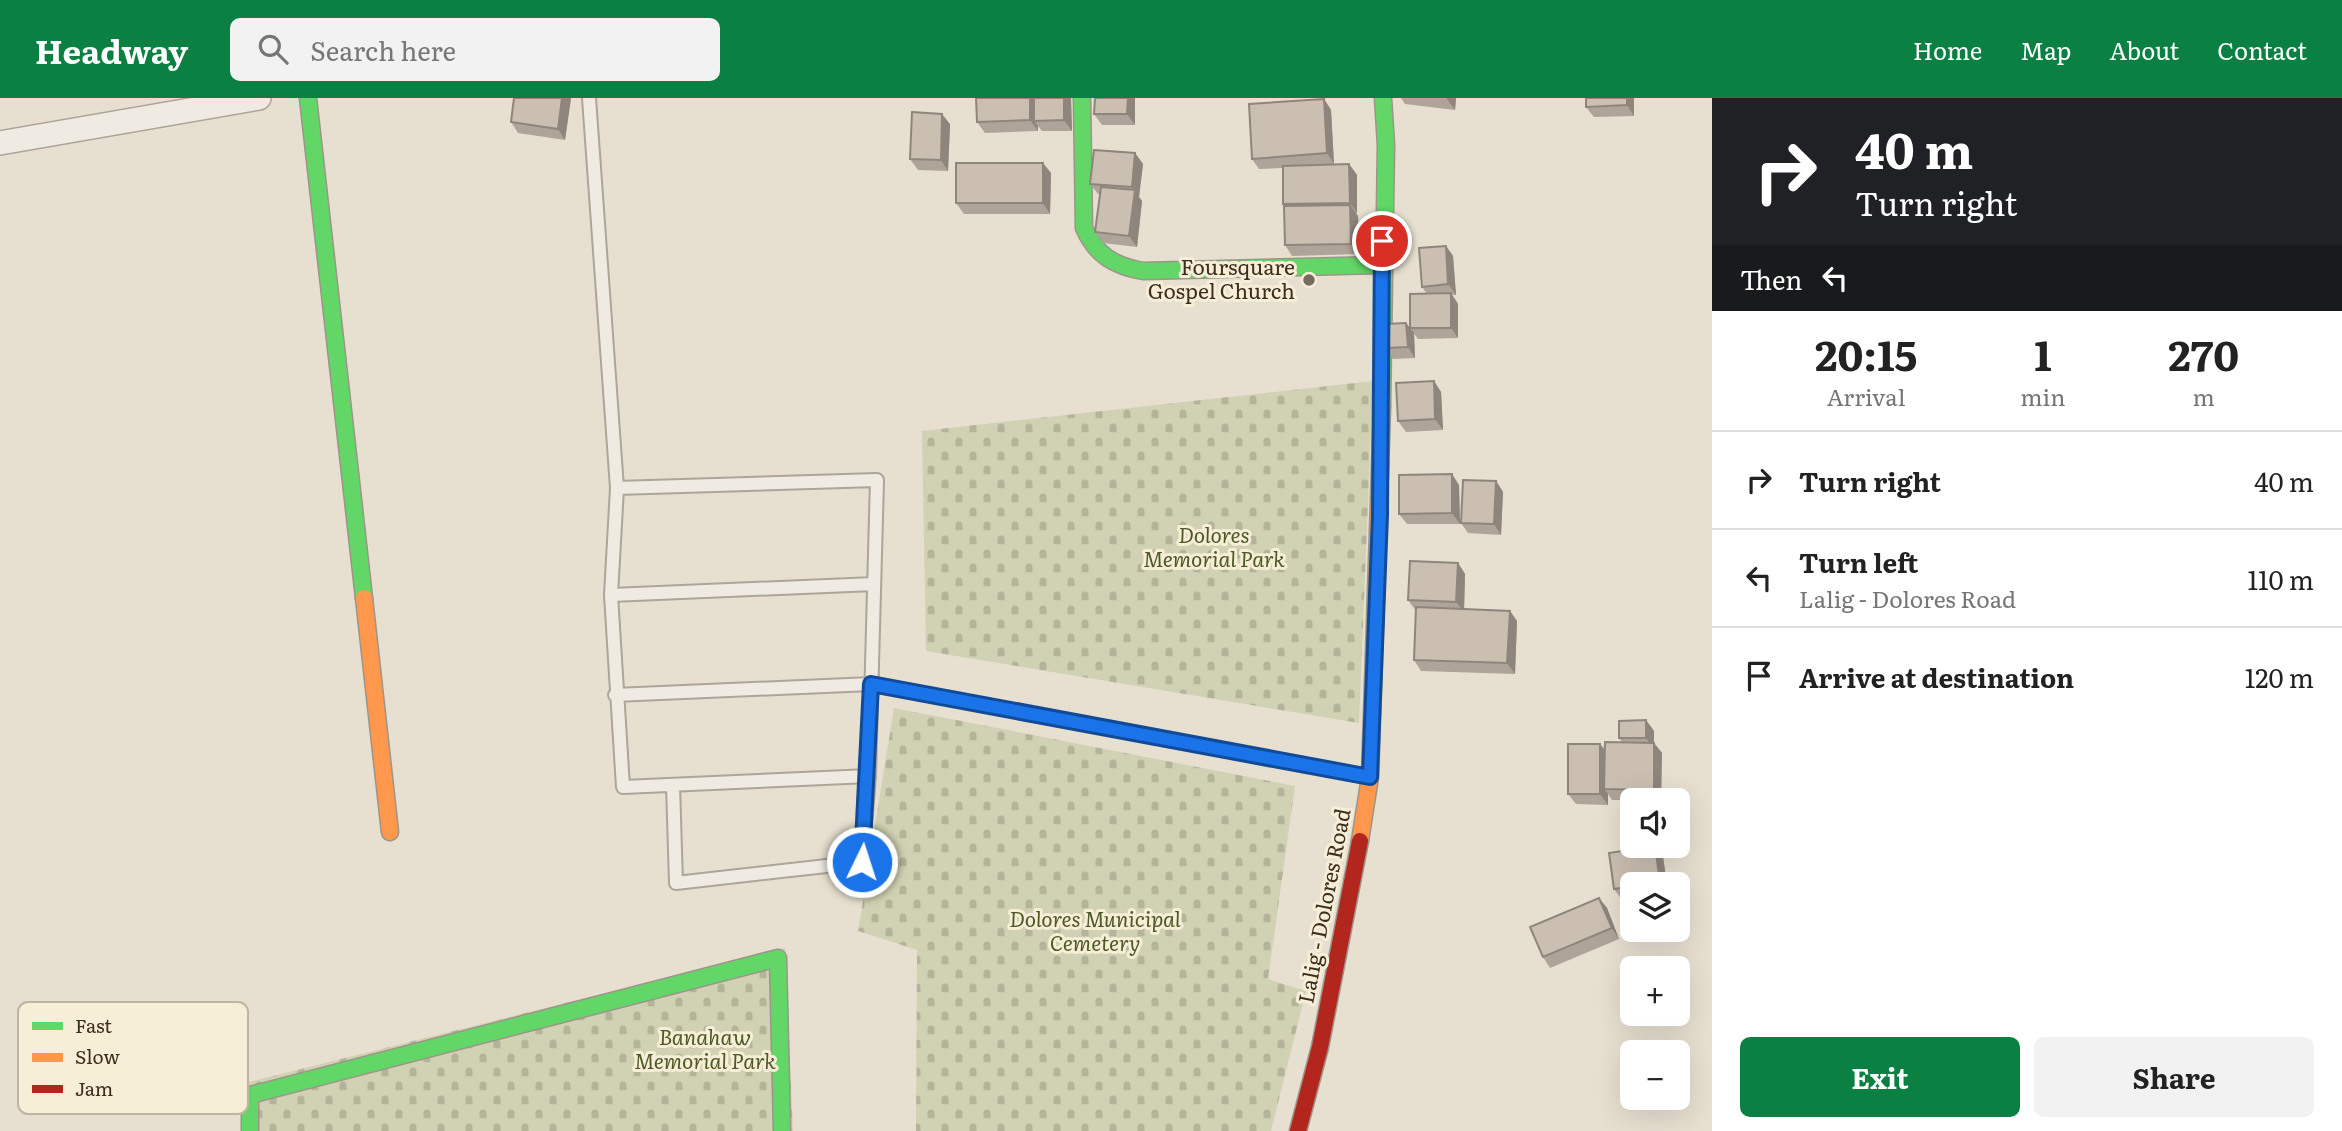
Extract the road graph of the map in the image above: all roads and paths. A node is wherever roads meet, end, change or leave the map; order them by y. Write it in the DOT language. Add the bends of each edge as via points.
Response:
graph roads {
  1 [pos="259,98"];
  2 [pos="308,98"];
  3 [pos="589,98"];
  4 [pos="1082,98"];
  5 [pos="1384,98"];
  6 [pos="0,143"];
  7 [pos="1381,265"];
  8 [pos="617,488"];
  9 [pos="874,584"];
  10 [pos="611,595"];
  11 [pos="871,684"];
  12 [pos="615,695"];
  13 [pos="869,776"];
  14 [pos="1370,777"];
  15 [pos="673,785"];
  16 [pos="390,832"];
  17 [pos="250,1131"];
  18 [pos="782,1131"];
  19 [pos="1298,1131"];
  1 -- 6 [label="street"];
  2 -- 16 [label="street"];
  3 -- 8 [label="lane"];
  4 -- 7 [label="street" via="1084,228 1090,246 1105,260 1143,271"];
  5 -- 7 [label="street, Lalig - Dolores Road"];
  7 -- 14 [label="street, Lalig - Dolores Road" via="1380,515"];
  8 -- 9 [label="lane" via="877,480"];
  8 -- 10 [label="lane"];
  9 -- 10 [label="lane"];
  9 -- 11 [label="lane"];
  10 -- 12 [label="lane"];
  11 -- 12 [label="lane"];
  11 -- 13 [label="lane"];
  11 -- 14 [label="lane"];
  12 -- 15 [label="lane" via="623,787"];
  13 -- 15 [label="lane"];
  13 -- 15 [label="lane" via="862,862 676,883"];
  14 -- 19 [label="street, Lalig - Dolores Road" via="1349,906"];
  17 -- 18 [label="street" via="250,1095 778,958"];
}
